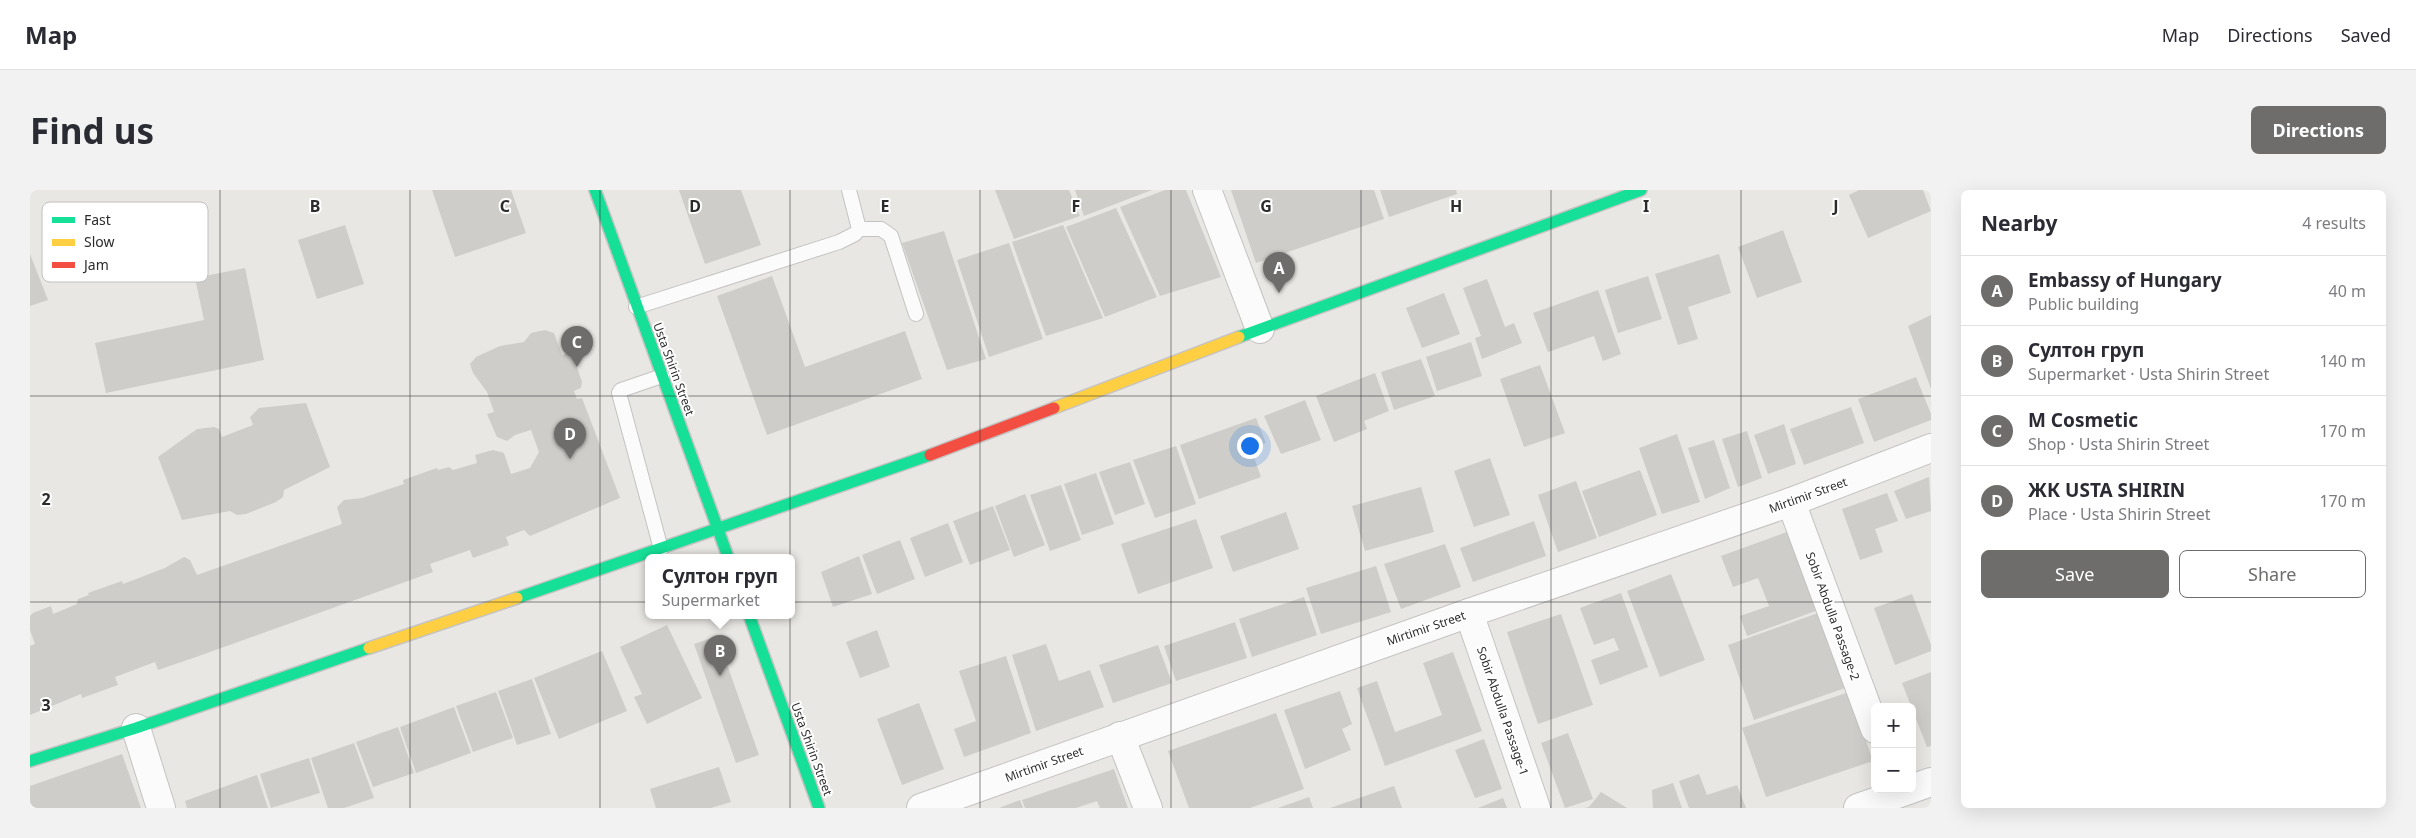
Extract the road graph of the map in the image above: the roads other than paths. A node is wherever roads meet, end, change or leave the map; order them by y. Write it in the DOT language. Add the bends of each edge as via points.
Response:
graph roads {
  1 [pos="596,190"];
  2 [pos="849,190"];
  3 [pos="1207,190"];
  4 [pos="1641,190"];
  5 [pos="859,229"];
  6 [pos="636,307"];
  7 [pos="916,314"];
  8 [pos="1260,329"];
  9 [pos="662,376"];
  10 [pos="1931,448"];
  11 [pos="1791,502"];
  12 [pos="718,530"];
  13 [pos="660,549"];
  14 [pos="645,554"];
  15 [pos="645,554"];
  16 [pos="727,554"];
  17 [pos="1469,613"];
  18 [pos="750,619"];
  19 [pos="1871,718"];
  20 [pos="136,728"];
  21 [pos="1120,736"];
  22 [pos="30,761"];
  23 [pos="1931,782"];
  24 [pos="1900,797"];
  25 [pos="161,808"];
  26 [pos="819,808"];
  27 [pos="921,808"];
  28 [pos="1148,808"];
  29 [pos="1536,808"];
  30 [pos="1858,808"];
  1 -- 6 [label="street, Usta Shirin Street"];
  2 -- 5 [label="lane"];
  3 -- 8 [label="street"];
  4 -- 8 [label="street"];
  5 -- 6 [label="lane" via="839,242"];
  5 -- 7 [label="lane" via="881,229 891,236"];
  6 -- 9 [label="street, Usta Shirin Street"];
  8 -- 12 [label="street" via="896,468"];
  9 -- 12 [label="street, Usta Shirin Street"];
  9 -- 13 [label="lane" via="619,393"];
  10 -- 11 [label="street, Mirtimir Street"];
  11 -- 17 [label="street, Mirtimir Street"];
  11 -- 19 [label="street, Sobir Abdulla Passage-2"];
  12 -- 13 [label="street"];
  12 -- 16 [label="street, Usta Shirin Street"];
  13 -- 15 [label="street"];
  14 -- 20 [label="street"];
  17 -- 21 [label="street, Mirtimir Street"];
  17 -- 29 [label="street, Sobir Abdulla Passage-1"];
  18 -- 26 [label="street, Usta Shirin Street"];
  20 -- 22 [label="street"];
  20 -- 25 [label="street"];
  21 -- 27 [label="street, Mirtimir Street"];
  21 -- 28 [label="street"];
  23 -- 24 [label="street"];
  24 -- 30 [label="street"];
}
